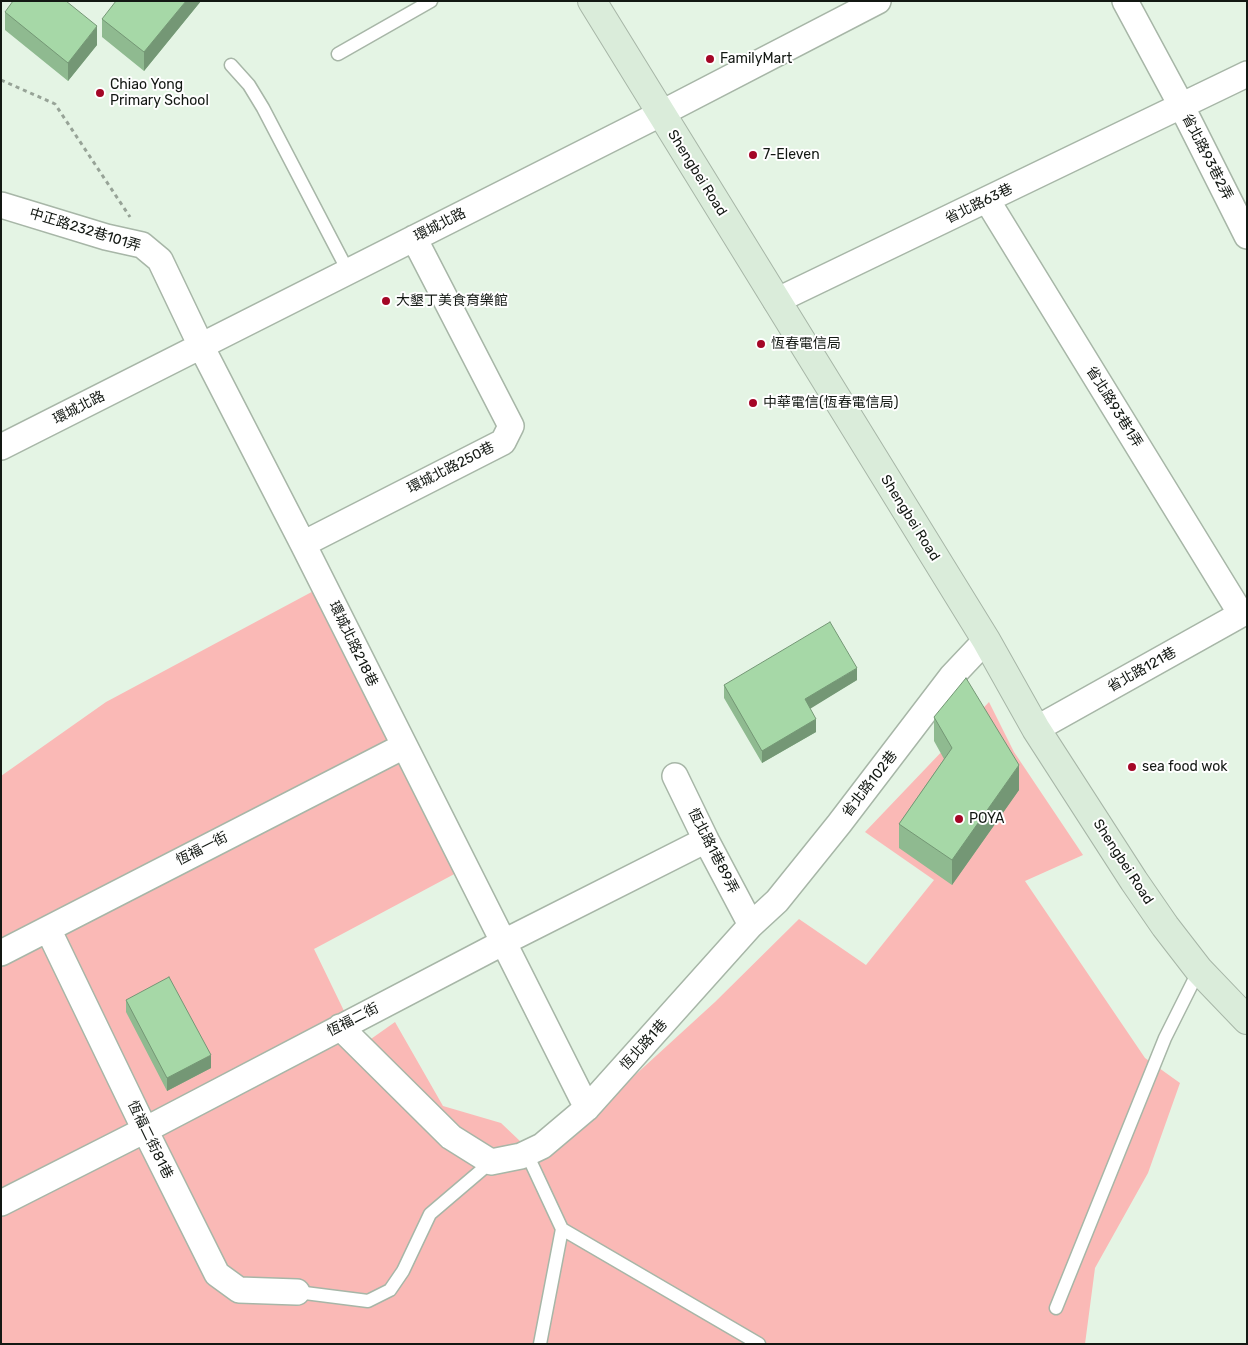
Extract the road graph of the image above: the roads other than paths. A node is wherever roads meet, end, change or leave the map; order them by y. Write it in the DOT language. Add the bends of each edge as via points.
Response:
graph roads {
  1 [pos="431,1"];
  2 [pos="592,1"];
  3 [pos="878,1"];
  4 [pos="1125,1"];
  5 [pos="338,54"];
  6 [pos="231,65"];
  7 [pos="1247,74"];
  8 [pos="1181,105"];
  9 [pos="660,114"];
  10 [pos="986,200"];
  11 [pos="1,205"];
  12 [pos="1247,236"];
  13 [pos="414,238"];
  14 [pos="348,271"];
  15 [pos="776,301"];
  16 [pos="201,346"];
  17 [pos="1,447"];
  18 [pos="303,544"];
  19 [pos="1244,612"];
  20 [pos="986,640"];
  21 [pos="1036,730"];
  22 [pos="404,746"];
  23 [pos="675,776"];
  24 [pos="706,840"];
  25 [pos="752,926"];
  26 [pos="48,929"];
  27 [pos="504,942"];
  28 [pos="1,953"];
  29 [pos="1198,970"];
  30 [pos="1247,1020"];
  31 [pos="340,1027"];
  32 [pos="587,1108"];
  33 [pos="145,1130"];
  34 [pos="527,1154"];
  35 [pos="491,1162"];
  36 [pos="1,1203"];
  37 [pos="562,1229"];
  38 [pos="297,1292"];
  39 [pos="1056,1308"];
  40 [pos="540,1344"];
  41 [pos="759,1344"];
  1 -- 5 [label="lane"];
  2 -- 9 [label="main road, Shengbei Road"];
  3 -- 9 [label="street, 環城北路"];
  4 -- 8 [label="street, 省北路93巷2弄"];
  6 -- 14 [label="lane" via="250,85"];
  7 -- 8 [label="street, 省北路63巷"];
  8 -- 10 [label="street, 省北路63巷"];
  8 -- 12 [label="street, 省北路93巷2弄"];
  9 -- 13 [label="street, 環城北路"];
  9 -- 15 [label="main road, Shengbei Road"];
  10 -- 15 [label="street, 省北路63巷"];
  10 -- 19 [label="street, 省北路93巷1弄"];
  11 -- 16 [label="street, 中正路232巷101弄" via="142,245 160,260"];
  13 -- 14 [label="street, 環城北路"];
  13 -- 18 [label="street, 環城北路250巷" via="511,426 503,442"];
  14 -- 16 [label="street, 環城北路"];
  15 -- 20 [label="main road, Shengbei Road"];
  16 -- 17 [label="street, 環城北路"];
  16 -- 18 [label="street, 環城北路218巷"];
  18 -- 22 [label="street, 環城北路218巷"];
  19 -- 21 [label="street, 省北路121巷"];
  20 -- 21 [label="main road, Shengbei Road"];
  20 -- 25 [label="street, 省北路102巷" via="952,676 839,824 777,901"];
  21 -- 29 [label="main road, Shengbei Road" via="1134,881"];
  22 -- 26 [label="street, 恆福一街"];
  22 -- 27 [label="street, 環城北路218巷"];
  23 -- 24 [label="street, 恆北路1巷89弄"];
  24 -- 25 [label="street, 恆北路1巷89弄"];
  24 -- 27 [label="street, 恆福二街"];
  25 -- 32 [label="street, 恆北路1巷"];
  26 -- 28 [label="street, 恆福一街"];
  26 -- 33 [label="street, 恆福二街81巷"];
  27 -- 31 [label="street, 恆福二街"];
  27 -- 32 [label="street, 環城北路218巷"];
  29 -- 30 [label="main road, Shengbei Road"];
  29 -- 39 [label="lane" via="1165,1038"];
  31 -- 33 [label="street, 恆福二街"];
  31 -- 35 [label="street" via="450,1136"];
  32 -- 34 [label="street, 恆北路1巷" via="553,1138"];
  33 -- 36 [label="street, 恆福二街"];
  33 -- 38 [label="street, 恆福二街81巷" via="217,1274 239,1290"];
  34 -- 35 [label="street, 恆北路1巷"];
  34 -- 37 [label="lane"];
  35 -- 38 [label="lane" via="430,1214 403,1271 390,1290 368,1301"];
  37 -- 40 [label="lane"];
  37 -- 41 [label="lane"];
}
